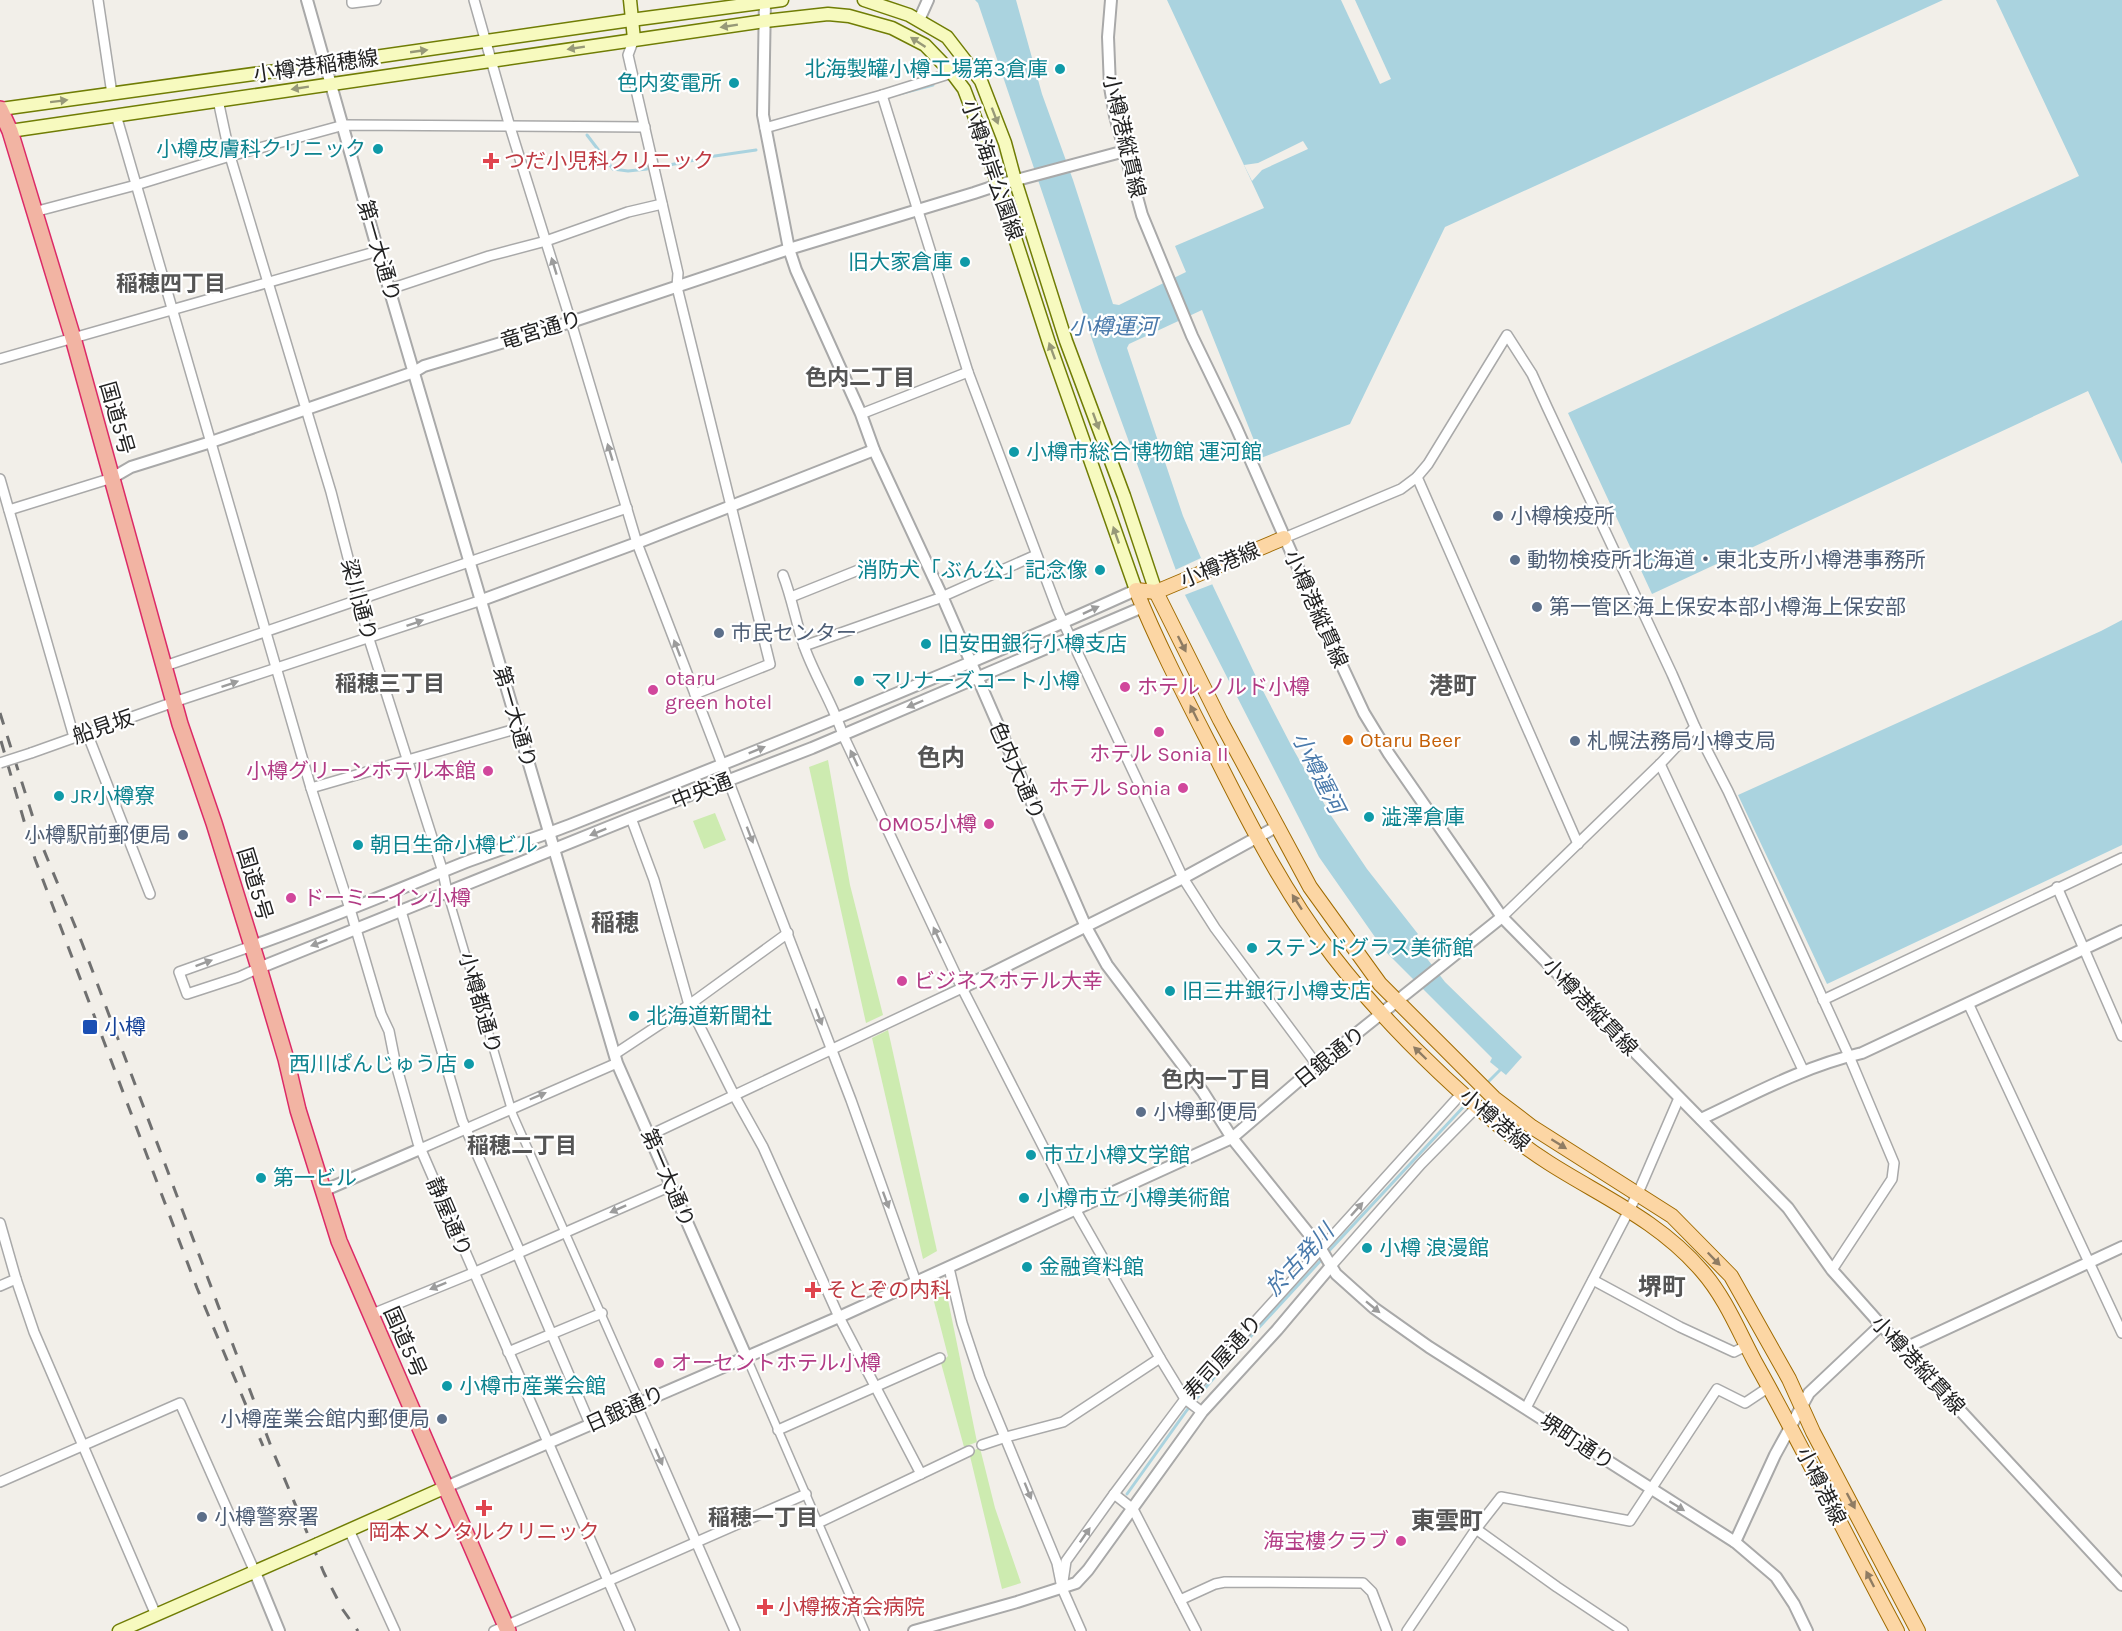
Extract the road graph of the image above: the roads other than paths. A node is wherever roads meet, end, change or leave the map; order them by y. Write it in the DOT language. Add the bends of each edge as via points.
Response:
graph roads {
  1 [pos="98,0"];
  2 [pos="307,0"];
  3 [pos="351,0"];
  4 [pos="376,0"];
  5 [pos="474,0"];
  6 [pos="630,0"];
  7 [pos="782,0"];
  8 [pos="864,0"];
  9 [pos="928,0"];
  10 [pos="1111,0"];
  11 [pos="765,1"];
  12 [pos="631,20"];
  13 [pos="919,20"];
  14 [pos="765,21"];
  15 [pos="634,39"];
  16 [pos="486,41"];
  17 [pos="491,62"];
  18 [pos="326,64"];
  19 [pos="952,73"];
  20 [pos="331,83"];
  21 [pos="112,94"];
  22 [pos="882,95"];
  23 [pos="218,100"];
  24 [pos="0,107"];
  25 [pos="116,115"];
  26 [pos="344,125"];
  27 [pos="510,127"];
  28 [pos="645,127"];
  29 [pos="765,128"];
  30 [pos="5,132"];
  31 [pos="1125,151"];
  32 [pos="230,156"];
  33 [pos="1015,180"];
  34 [pos="136,185"];
  35 [pos="998,185"];
  36 [pos="662,204"];
  37 [pos="917,210"];
  38 [pos="34,212"];
  39 [pos="546,241"];
  40 [pos="789,249"];
  41 [pos="378,251"];
  42 [pos="269,282"];
  43 [pos="677,287"];
  44 [pos="390,289"];
  45 [pos="173,310"];
  46 [pos="571,322"];
  47 [pos="74,338"];
  48 [pos="0,359"];
  49 [pos="414,372"];
  50 [pos="968,372"];
  51 [pos="307,410"];
  52 [pos="861,414"];
  53 [pos="211,442"];
  54 [pos="874,450"];
  55 [pos="1417,477"];
  56 [pos="112,478"];
  57 [pos="0,479"];
  58 [pos="730,506"];
  59 [pos="627,508"];
  60 [pos="9,510"];
  61 [pos="1284,538"];
  62 [pos="637,543"];
  63 [pos="1036,555"];
  64 [pos="470,562"];
  65 [pos="861,569"];
  66 [pos="783,575"];
  67 [pos="1136,590"];
  68 [pos="1156,592"];
  69 [pos="942,596"];
  70 [pos="791,597"];
  71 [pos="359,600"];
  72 [pos="482,600"];
  73 [pos="1143,607"];
  74 [pos="1064,623"];
  75 [pos="266,632"];
  76 [pos="1071,638"];
  77 [pos="369,639"];
  78 [pos="804,646"];
  79 [pos="971,663"];
  80 [pos="165,666"];
  81 [pos="276,668"];
  82 [pos="977,678"];
  83 [pos="695,694"];
  84 [pos="174,702"];
  85 [pos="838,718"];
  86 [pos="1695,727"];
  87 [pos="519,728"];
  88 [pos="87,733"];
  89 [pos="843,735"];
  90 [pos="74,737"];
  91 [pos="407,759"];
  92 [pos="0,763"];
  93 [pos="1660,764"];
  94 [pos="722,765"];
  95 [pos="728,781"];
  96 [pos="311,788"];
  97 [pos="631,818"];
  98 [pos="1278,826"];
  99 [pos="549,832"];
  100 [pos="1257,838"];
  101 [pos="1578,844"];
  102 [pos="554,850"];
  103 [pos="2122,858"];
  104 [pos="443,872"];
  105 [pos="1183,878"];
  106 [pos="2056,887"];
  107 [pos="447,892"];
  108 [pos="150,894"];
  109 [pos="351,909"];
  110 [pos="401,911"];
  111 [pos="1502,917"];
  112 [pos="1086,927"];
  113 [pos="356,929"];
  114 [pos="2122,931"];
  115 [pos="788,933"];
  116 [pos="252,946"];
  117 [pos="2083,949"];
  118 [pos="259,968"];
  119 [pos="962,988"];
  120 [pos="1823,1000"];
  121 [pos="1398,1002"];
  122 [pos="1968,1004"];
  123 [pos="689,1005"];
  124 [pos="1383,1014"];
  125 [pos="2122,1036"];
  126 [pos="831,1049"];
  127 [pos="1849,1056"];
  128 [pos="616,1058"];
  129 [pos="1317,1065"];
  130 [pos="1803,1070"];
  131 [pos="1462,1093"];
  132 [pos="734,1095"];
  133 [pos="1679,1098"];
  134 [pos="1477,1107"];
  135 [pos="512,1111"];
  136 [pos="1701,1119"];
  137 [pos="466,1129"];
  138 [pos="650,1135"];
  139 [pos="1232,1138"];
  140 [pos="420,1149"];
  141 [pos="671,1186"];
  142 [pos="323,1191"];
  143 [pos="1638,1193"];
  144 [pos="1075,1209"];
  145 [pos="1629,1209"];
  146 [pos="0,1223"];
  147 [pos="567,1232"];
  148 [pos="2122,1247"];
  149 [pos="1321,1249"];
  150 [pos="518,1253"];
  151 [pos="2089,1262"];
  152 [pos="1329,1263"];
  153 [pos="949,1268"];
  154 [pos="1832,1270"];
  155 [pos="472,1273"];
  156 [pos="16,1279"];
  157 [pos="1593,1280"];
  158 [pos="916,1282"];
  159 [pos="0,1286"];
  160 [pos="602,1313"];
  161 [pos="370,1315"];
  162 [pos="839,1317"];
  163 [pos="1881,1325"];
  164 [pos="2122,1333"];
  165 [pos="552,1334"];
  166 [pos="1746,1346"];
  167 [pos="1903,1349"];
  168 [pos="508,1352"];
  169 [pos="746,1356"];
  170 [pos="940,1358"];
  171 [pos="1160,1358"];
  172 [pos="875,1386"];
  173 [pos="1769,1387"];
  174 [pos="1185,1399"];
  175 [pos="638,1403"];
  176 [pos="1802,1406"];
  177 [pos="1526,1408"];
  178 [pos="1202,1412"];
  179 [pos="590,1424"];
  180 [pos="1791,1426"];
  181 [pos="778,1430"];
  182 [pos="1006,1437"];
  183 [pos="549,1442"];
  184 [pos="82,1444"];
  185 [pos="982,1445"];
  186 [pos="969,1451"];
  187 [pos="921,1474"];
  188 [pos="0,1482"];
  189 [pos="446,1487"];
  190 [pos="1652,1490"];
  191 [pos="806,1494"];
  192 [pos="1116,1495"];
  193 [pos="1130,1506"];
  194 [pos="818,1523"];
  195 [pos="1476,1529"];
  196 [pos="349,1530"];
  197 [pos="696,1541"];
  198 [pos="1735,1542"];
  199 [pos="254,1570"];
  200 [pos="607,1580"];
  201 [pos="2122,1585"];
  202 [pos="1062,1588"];
  203 [pos="1180,1600"];
  204 [pos="156,1615"];
  205 [pos="503,1629"];
  206 [pos="119,1631"];
  207 [pos="279,1631"];
  208 [pos="395,1631"];
  209 [pos="630,1631"];
  210 [pos="735,1631"];
  211 [pos="865,1631"];
  212 [pos="914,1631"];
  213 [pos="1081,1631"];
  214 [pos="1196,1631"];
  215 [pos="1388,1631"];
  216 [pos="1407,1631"];
  217 [pos="1623,1631"];
  218 [pos="1807,1631"];
  219 [pos="1897,1631"];
  220 [pos="1918,1631"];
  1 -- 21 [label="street"];
  2 -- 18 [label="street, 第一大通り"];
  3 -- 4 [label="street"];
  5 -- 16 [label="street"];
  6 -- 12 [label="main road"];
  7 -- 11 [label="main road"];
  8 -- 13 [label="main road, 小樽海岸公園線"];
  9 -- 13 [label="street"];
  10 -- 31 [label="street, 小樽港縦貫線" via="1108,64 1115,116"];
  11 -- 12 [label="main road"];
  11 -- 14 [label="street, 色内大通り"];
  12 -- 15 [label="main road"];
  12 -- 16 [label="main road, 小樽港稲穂線"];
  13 -- 33 [label="main road, 小樽海岸公園線, one-way" via="947,38 981,81"];
  14 -- 15 [label="main road, 小樽海岸公園線, one-way"];
  19 -- 14 [label="main road, 小樽海岸公園線, one-way" via="925,45 892,28 849,16 828,14"];
  14 -- 29 [label="street, 色内大通り"];
  15 -- 17 [label="main road, 小樽港稲穂線, one-way"];
  15 -- 28 [label="street" via="628,55"];
  16 -- 17 [label="street"];
  18 -- 16 [label="main road, 小樽港稲穂線, one-way"];
  17 -- 20 [label="main road, 小樽港稲穂線"];
  17 -- 27 [label="street"];
  18 -- 20 [label="street, 第一大通り"];
  18 -- 21 [label="main road, 小樽港稲穂線"];
  19 -- 22 [label="street"];
  19 -- 35 [label="main road, 小樽海岸公園線" via="964,89"];
  20 -- 23 [label="main road, 小樽港稲穂線, one-way"];
  20 -- 26 [label="street, 第一大通り"];
  24 -- 21 [label="main road, 小樽港稲穂線, one-way"];
  22 -- 29 [label="street"];
  22 -- 37 [label="street"];
  23 -- 25 [label="main road, 小樽港稲穂線"];
  23 -- 32 [label="street, 梁川通り"];
  24 -- 30 [label="highway, 国道5号"];
  25 -- 30 [label="main road, 小樽港稲穂線"];
  25 -- 34 [label="street, 静屋通り"];
  26 -- 27 [label="street"];
  26 -- 32 [label="street"];
  26 -- 41 [label="street, 第一大通り"];
  27 -- 28 [label="street"];
  27 -- 39 [label="street"];
  28 -- 36 [label="street"];
  29 -- 40 [label="street, 色内大通り"];
  30 -- 38 [label="highway, 国道5号"];
  31 -- 33 [label="street, 竜宮通り"];
  31 -- 61 [label="street, 小樽港縦貫線" via="1142,215 1164,269"];
  32 -- 34 [label="street"];
  32 -- 42 [label="street, 梁川通り"];
  33 -- 35 [label="street, 竜宮通り"];
  33 -- 68 [label="main road, 小樽海岸公園線, one-way" via="1066,341"];
  34 -- 38 [label="street"];
  34 -- 45 [label="street, 静屋通り"];
  35 -- 37 [label="street, 竜宮通り"];
  67 -- 35 [label="main road, 小樽海岸公園線, one-way"];
  36 -- 39 [label="street"];
  36 -- 43 [label="street" via="678,273"];
  37 -- 40 [label="street, 竜宮通り"];
  37 -- 50 [label="street"];
  38 -- 47 [label="highway, 国道5号"];
  39 -- 44 [label="street"];
  46 -- 39 [label="street, one-way"];
  40 -- 43 [label="street, 竜宮通り"];
  40 -- 52 [label="street, 色内大通り"];
  41 -- 42 [label="street"];
  41 -- 44 [label="street, 第一大通り"];
  42 -- 45 [label="street"];
  42 -- 51 [label="street, 梁川通り"];
  43 -- 46 [label="street, 竜宮通り"];
  43 -- 58 [label="street"];
  44 -- 49 [label="street, 第一大通り"];
  45 -- 47 [label="street"];
  45 -- 53 [label="street, 静屋通り"];
  46 -- 49 [label="street, 竜宮通り"];
  59 -- 46 [label="street, one-way"];
  47 -- 48 [label="street"];
  47 -- 56 [label="highway, 国道5号"];
  49 -- 51 [label="street, 竜宮通り"];
  49 -- 64 [label="street, 第一大通り"];
  50 -- 52 [label="street"];
  50 -- 63 [label="street"];
  51 -- 53 [label="street, 竜宮通り"];
  51 -- 71 [label="street, 梁川通り"];
  52 -- 54 [label="street, 色内大通り"];
  53 -- 56 [label="street, 竜宮通り" via="130,467"];
  53 -- 75 [label="street, 静屋通り"];
  54 -- 58 [label="street"];
  54 -- 69 [label="street, 色内大通り"];
  55 -- 61 [label="street" via="1401,489"];
  55 -- 86 [label="street" via="1507,335 1532,374"];
  55 -- 101 [label="street"];
  56 -- 60 [label="street"];
  56 -- 80 [label="highway, 国道5号"];
  57 -- 60 [label="street"];
  58 -- 62 [label="street"];
  58 -- 83 [label="street" via="770,664"];
  59 -- 62 [label="street"];
  59 -- 64 [label="street"];
  60 -- 90 [label="street"];
  61 -- 68 [label="main road, 小樽港線"];
  61 -- 111 [label="street, 小樽港縦貫線" via="1364,713"];
  62 -- 72 [label="street"];
  83 -- 62 [label="street, one-way"];
  63 -- 69 [label="street"];
  63 -- 74 [label="street"];
  64 -- 71 [label="street"];
  64 -- 72 [label="street, 第一大通り"];
  65 -- 70 [label="street"];
  66 -- 70 [label="street"];
  67 -- 68 [label="main road, 小樽港線"];
  67 -- 73 [label="main road, 小樽港線"];
  74 -- 67 [label="street, 中央通, one-way"];
  68 -- 73 [label="main road"];
  68 -- 98 [label="main road, 小樽港線, one-way"];
  69 -- 78 [label="street"];
  69 -- 79 [label="street, 色内大通り"];
  70 -- 78 [label="street"];
  71 -- 75 [label="street"];
  71 -- 77 [label="street, 梁川通り"];
  77 -- 72 [label="street, 船見坂, one-way"];
  72 -- 87 [label="street, 第一大通り"];
  73 -- 76 [label="street, 中央通"];
  100 -- 73 [label="main road, 小樽港線, one-way"];
  74 -- 76 [label="street"];
  74 -- 79 [label="street, 中央通"];
  75 -- 80 [label="street"];
  75 -- 81 [label="street, 静屋通り"];
  76 -- 82 [label="street, 中央通"];
  76 -- 105 [label="street"];
  77 -- 81 [label="street, 船見坂"];
  77 -- 91 [label="street, 梁川通り"];
  78 -- 85 [label="street"];
  79 -- 82 [label="street, 色内大通り"];
  79 -- 85 [label="street, 中央通"];
  80 -- 84 [label="highway, 国道5号"];
  84 -- 81 [label="street, 船見坂, one-way"];
  81 -- 96 [label="street, 静屋通り"];
  82 -- 89 [label="street, 中央通, one-way"];
  82 -- 112 [label="street, 色内大通り"];
  83 -- 94 [label="street"];
  84 -- 88 [label="street, 船見坂"];
  84 -- 116 [label="highway, 国道5号"];
  85 -- 89 [label="street"];
  94 -- 85 [label="street, 中央通, one-way"];
  86 -- 93 [label="street"];
  86 -- 120 [label="street"];
  87 -- 91 [label="street"];
  87 -- 99 [label="street, 第一大通り"];
  88 -- 90 [label="street, 船見坂"];
  88 -- 108 [label="street"];
  89 -- 95 [label="street, 中央通"];
  119 -- 89 [label="street, one-way"];
  90 -- 92 [label="street, 船見坂, bridge"];
  91 -- 96 [label="street"];
  91 -- 104 [label="street, 梁川通り"];
  93 -- 101 [label="street"];
  93 -- 130 [label="street"];
  94 -- 95 [label="street"];
  94 -- 99 [label="street, 中央通"];
  95 -- 97 [label="street, 中央通"];
  95 -- 115 [label="street, one-way"];
  96 -- 109 [label="street, 静屋通り"];
  97 -- 102 [label="street, 中央通, one-way"];
  97 -- 123 [label="street" via="654,880"];
  98 -- 100 [label="street"];
  98 -- 121 [label="main road, 小樽港線" via="1310,887 1380,984"];
  99 -- 102 [label="street, 第一大通り"];
  99 -- 104 [label="street, 中央通"];
  100 -- 105 [label="street"];
  124 -- 100 [label="main road, 小樽港線, one-way" via="1331,953"];
  101 -- 111 [label="street"];
  102 -- 107 [label="street, 中央通"];
  102 -- 128 [label="street, 第一大通り"];
  103 -- 106 [label="street"];
  104 -- 107 [label="street, 梁川通り"];
  104 -- 109 [label="street, 中央通"];
  105 -- 112 [label="street"];
  105 -- 129 [label="street" via="1215,928"];
  106 -- 117 [label="street"];
  106 -- 120 [label="street"];
  107 -- 110 [label="street, 中央通"];
  107 -- 135 [label="street, 小樽都通り"];
  109 -- 113 [label="street, 静屋通り"];
  109 -- 116 [label="street, 中央通"];
  110 -- 113 [label="street, 中央通"];
  110 -- 137 [label="street"];
  111 -- 121 [label="street, 日銀通り"];
  111 -- 133 [label="street, 小樽港縦貫線"];
  112 -- 119 [label="street"];
  112 -- 139 [label="street, 色内大通り" via="1107,965 1203,1092"];
  113 -- 118 [label="street, 中央通, one-way"];
  113 -- 140 [label="street, 静屋通り" via="389,1031"];
  114 -- 117 [label="street"];
  115 -- 123 [label="street"];
  115 -- 126 [label="street, one-way"];
  116 -- 118 [label="highway, 国道5号"];
  118 -- 116 [label="street, one-way" via="187,994 179,972"];
  117 -- 122 [label="street"];
  117 -- 125 [label="street"];
  118 -- 142 [label="highway, 国道5号"];
  119 -- 126 [label="street"];
  119 -- 144 [label="street"];
  120 -- 127 [label="street"];
  121 -- 124 [label="street, 日銀通り"];
  121 -- 143 [label="main road, 小樽港線, one-way" via="1494,1098 1532,1127"];
  122 -- 127 [label="street"];
  122 -- 151 [label="street"];
  123 -- 128 [label="street"];
  123 -- 132 [label="street"];
  124 -- 129 [label="street, 日銀通り"];
  131 -- 124 [label="main road, 小樽港線, one-way"];
  126 -- 132 [label="street"];
  126 -- 158 [label="street, one-way"];
  127 -- 130 [label="street"];
  127 -- 154 [label="street" via="1894,1163 1892,1179"];
  135 -- 128 [label="street, one-way"];
  128 -- 138 [label="street, 第一大通り"];
  129 -- 139 [label="street, 日銀通り"];
  130 -- 136 [label="street"];
  131 -- 134 [label="main road, 小樽港線"];
  149 -- 131 [label="street, 寿司屋通り, one-way"];
  132 -- 138 [label="street"];
  132 -- 162 [label="street" via="763,1147"];
  133 -- 136 [label="street, 小樽港縦貫線"];
  133 -- 143 [label="street"];
  134 -- 145 [label="main road, 小樽港線" via="1538,1155"];
  134 -- 152 [label="street, 寿司屋通り"];
  135 -- 137 [label="street"];
  135 -- 147 [label="street, 小樽都通り"];
  136 -- 154 [label="street, 小樽港縦貫線" via="1788,1208"];
  137 -- 140 [label="street"];
  137 -- 150 [label="street"];
  138 -- 141 [label="street, 第一大通り"];
  139 -- 144 [label="street, 日銀通り"];
  139 -- 149 [label="street, 色内大通り"];
  140 -- 142 [label="street"];
  140 -- 155 [label="street, 静屋通り"];
  141 -- 147 [label="street, one-way"];
  141 -- 169 [label="street, 第一大通り"];
  142 -- 161 [label="highway, 国道5号"];
  143 -- 145 [label="street"];
  143 -- 176 [label="main road, 小樽港線, one-way" via="1672,1216 1731,1276"];
  144 -- 153 [label="street, 日銀通り"];
  144 -- 171 [label="street"];
  145 -- 157 [label="street"];
  145 -- 166 [label="main road, 小樽港線" via="1704,1272"];
  146 -- 156 [label="street"];
  147 -- 150 [label="street"];
  147 -- 160 [label="street, 小樽都通り"];
  148 -- 151 [label="street"];
  149 -- 152 [label="street, 堺町通り"];
  149 -- 174 [label="street, 寿司屋通り"];
  150 -- 155 [label="street"];
  150 -- 165 [label="street"];
  151 -- 164 [label="street"];
  151 -- 167 [label="street"];
  152 -- 177 [label="street, 堺町通り, one-way" via="1341,1280 1383,1315"];
  152 -- 178 [label="street, 寿司屋通り" via="1282,1324"];
  153 -- 158 [label="street, 日銀通り"];
  153 -- 182 [label="street" via="980,1377"];
  154 -- 163 [label="street, 小樽港縦貫線"];
  155 -- 161 [label="street, one-way"];
  155 -- 168 [label="street, 静屋通り"];
  156 -- 159 [label="street"];
  156 -- 184 [label="street"];
  157 -- 166 [label="street" via="1734,1352"];
  157 -- 177 [label="street"];
  158 -- 162 [label="street, 日銀通り"];
  160 -- 165 [label="street"];
  160 -- 175 [label="street, 小樽都通り"];
  161 -- 189 [label="highway, 国道5号"];
  162 -- 169 [label="street, 日銀通り"];
  162 -- 172 [label="street"];
  163 -- 167 [label="street, 小樽港縦貫線"];
  163 -- 176 [label="street" via="1809,1393"];
  165 -- 168 [label="street"];
  165 -- 179 [label="street"];
  166 -- 173 [label="main road, 小樽港線"];
  167 -- 201 [label="street, 小樽港縦貫線"];
  168 -- 183 [label="street, 静屋通り"];
  169 -- 175 [label="street, 日銀通り"];
  169 -- 181 [label="street"];
  170 -- 172 [label="street"];
  171 -- 174 [label="street"];
  171 -- 182 [label="street" via="1063,1422"];
  172 -- 181 [label="street"];
  172 -- 187 [label="street"];
  173 -- 180 [label="main road, 小樽港線"];
  173 -- 190 [label="street" via="1745,1403 1717,1389"];
  174 -- 178 [label="street"];
  174 -- 192 [label="street, 寿司屋通り"];
  175 -- 179 [label="street, 日銀通り"];
  175 -- 197 [label="street, one-way"];
  176 -- 180 [label="street"];
  176 -- 220 [label="main road, 小樽港線, one-way"];
  177 -- 190 [label="street, 堺町通り"];
  178 -- 193 [label="street, 寿司屋通り"];
  179 -- 183 [label="street, 日銀通り"];
  180 -- 198 [label="street"];
  219 -- 180 [label="main road, 小樽港線, one-way"];
  181 -- 191 [label="street"];
  182 -- 185 [label="street"];
  182 -- 202 [label="street, one-way" via="1057,1563"];
  183 -- 189 [label="street, 日銀通り"];
  183 -- 200 [label="street, 静屋通り"];
  184 -- 188 [label="street"];
  184 -- 199 [label="street" via="180,1403"];
  184 -- 204 [label="street"];
  186 -- 187 [label="street"];
  187 -- 194 [label="street"];
  189 -- 196 [label="main road"];
  189 -- 205 [label="highway, 国道5号"];
  190 -- 195 [label="street" via="1630,1521 1502,1497"];
  190 -- 198 [label="street, 堺町通り, one-way"];
  191 -- 194 [label="street"];
  191 -- 197 [label="street"];
  192 -- 193 [label="street"];
  202 -- 192 [label="street, 寿司屋通り, one-way" via="1066,1561"];
  193 -- 202 [label="street, 寿司屋通り" via="1088,1570 1076,1583"];
  193 -- 203 [label="street"];
  194 -- 211 [label="street"];
  195 -- 216 [label="street"];
  195 -- 217 [label="street"];
  196 -- 199 [label="main road, bridge"];
  196 -- 208 [label="street"];
  197 -- 200 [label="street"];
  197 -- 210 [label="street"];
  198 -- 218 [label="street, 堺町通り" via="1776,1577"];
  199 -- 204 [label="main road"];
  199 -- 207 [label="street"];
  200 -- 205 [label="street"];
  200 -- 209 [label="street, 静屋通り"];
  202 -- 212 [label="street, 寿司屋通り"];
  202 -- 213 [label="street"];
  203 -- 214 [label="street"];
  203 -- 215 [label="street" via="1225,1582 1363,1583 1372,1592"];
  204 -- 206 [label="main road"];
}
